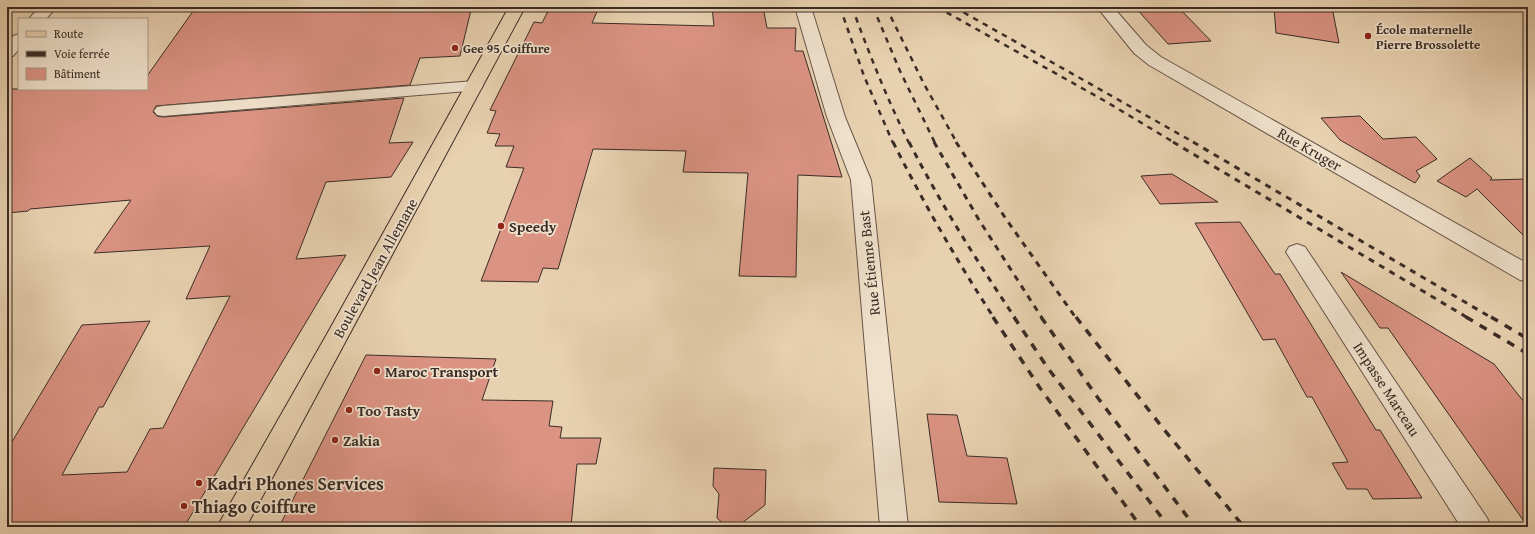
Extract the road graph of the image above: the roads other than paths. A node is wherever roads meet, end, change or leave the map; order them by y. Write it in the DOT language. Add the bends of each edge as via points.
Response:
graph roads {
  1 [pos="48,7"];
  2 [pos="517,7"];
  3 [pos="803,7"];
  4 [pos="1105,7"];
  5 [pos="38,18"];
  6 [pos="18,40"];
  7 [pos="7,52"];
  8 [pos="474,86"];
  9 [pos="163,111"];
  10 [pos="1297,252"];
  11 [pos="1528,274"];
  12 [pos="231,527"];
  13 [pos="894,527"];
  14 [pos="1477,527"];
  1 -- 5 [label="street"];
  2 -- 8 [label="main road, Boulevard Jean Allemane"];
  3 -- 13 [label="street, Rue Étienne Bast" via="836,117 861,180"];
  4 -- 11 [label="street, Rue Kruger" via="1140,49 1155,61"];
  6 -- 7 [label="street"];
  8 -- 9 [label="street"];
  8 -- 12 [label="main road, Boulevard Jean Allemane"];
  10 -- 14 [label="street, Impasse Marceau"];
}
